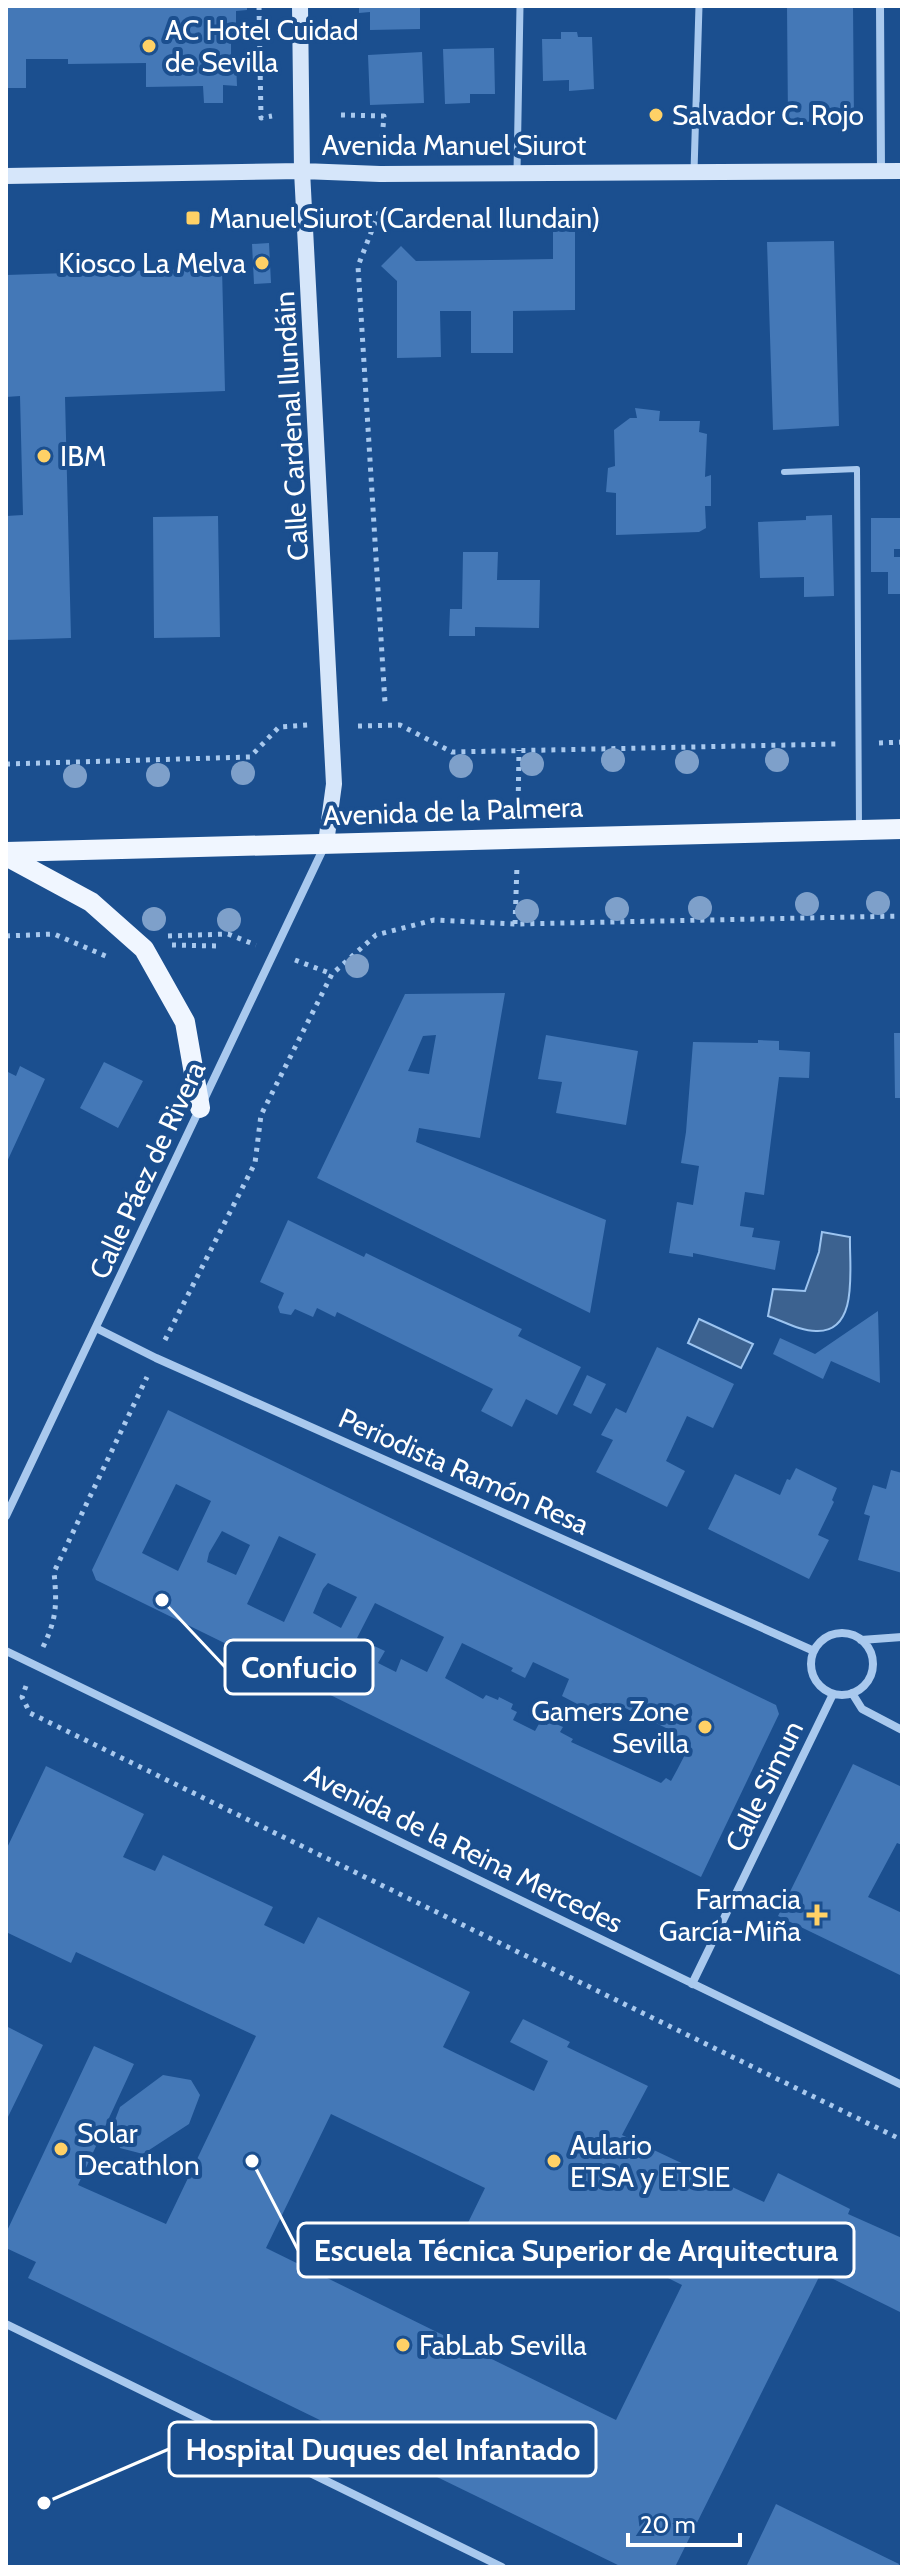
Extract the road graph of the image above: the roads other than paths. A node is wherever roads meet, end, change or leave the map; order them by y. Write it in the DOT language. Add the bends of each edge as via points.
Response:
graph roads {
  1 [pos="300,6"];
  2 [pos="520,6"];
  3 [pos="699,6"];
  4 [pos="880,6"];
  5 [pos="302,171"];
  6 [pos="517,171"];
  7 [pos="694,171"];
  8 [pos="881,171"];
  9 [pos="902,171"];
  10 [pos="6,176"];
  11 [pos="784,472"];
  12 [pos="902,829"];
  13 [pos="859,830"];
  14 [pos="326,843"];
  15 [pos="6,854"];
  16 [pos="200,1108"];
  17 [pos="96,1328"];
  18 [pos="6,1516"];
  19 [pos="902,1637"];
  20 [pos="861,1640"];
  21 [pos="6,1651"];
  22 [pos="814,1651"];
  23 [pos="852,1693"];
  24 [pos="833,1694"];
  25 [pos="902,1730"];
  26 [pos="692,1984"];
  27 [pos="902,2085"];
  28 [pos="6,2324"];
  29 [pos="502,2567"];
  1 -- 5 [label="main road, Calle Cardenal Ilundáin"];
  2 -- 6 [label="street"];
  3 -- 7 [label="street"];
  4 -- 8 [label="street"];
  5 -- 6 [label="main road, Avenida Manuel Siurot"];
  5 -- 10 [label="main road, Avenida Manuel Siurot"];
  5 -- 14 [label="main road, Calle Cardenal Ilundáin" via="334,784"];
  6 -- 7 [label="main road, Avenida Manuel Siurot"];
  7 -- 8 [label="main road, Avenida Manuel Siurot"];
  8 -- 9 [label="main road, Avenida Manuel Siurot"];
  11 -- 13 [label="lane" via="857,469"];
  12 -- 13 [label="main road, Avenida de la Palmera"];
  13 -- 14 [label="main road, Avenida de la Palmera"];
  14 -- 15 [label="main road, Avenida de la Palmera"];
  14 -- 16 [label="street, Calle Páez de Rivera"];
  15 -- 16 [label="main road" via="91,902 144,949 185,1022"];
  16 -- 17 [label="street, Calle Páez de Rivera"];
  17 -- 18 [label="street, Calle Páez de Rivera"];
  17 -- 22 [label="street, Periodista Ramón Resa"];
  19 -- 20 [label="street"];
  20 -- 22 [label="street" via="834,1634"];
  20 -- 23 [label="street" via="873,1660 872,1670 863,1687"];
  21 -- 26 [label="street, Avenida de la Reina Mercedes"];
  22 -- 24 [label="street" via="813,1676"];
  23 -- 24 [label="street"];
  23 -- 25 [label="street" via="862,1709"];
  24 -- 26 [label="street, Calle Simun"];
  26 -- 27 [label="street, Avenida de la Reina Mercedes"];
  28 -- 29 [label="street"];
}
